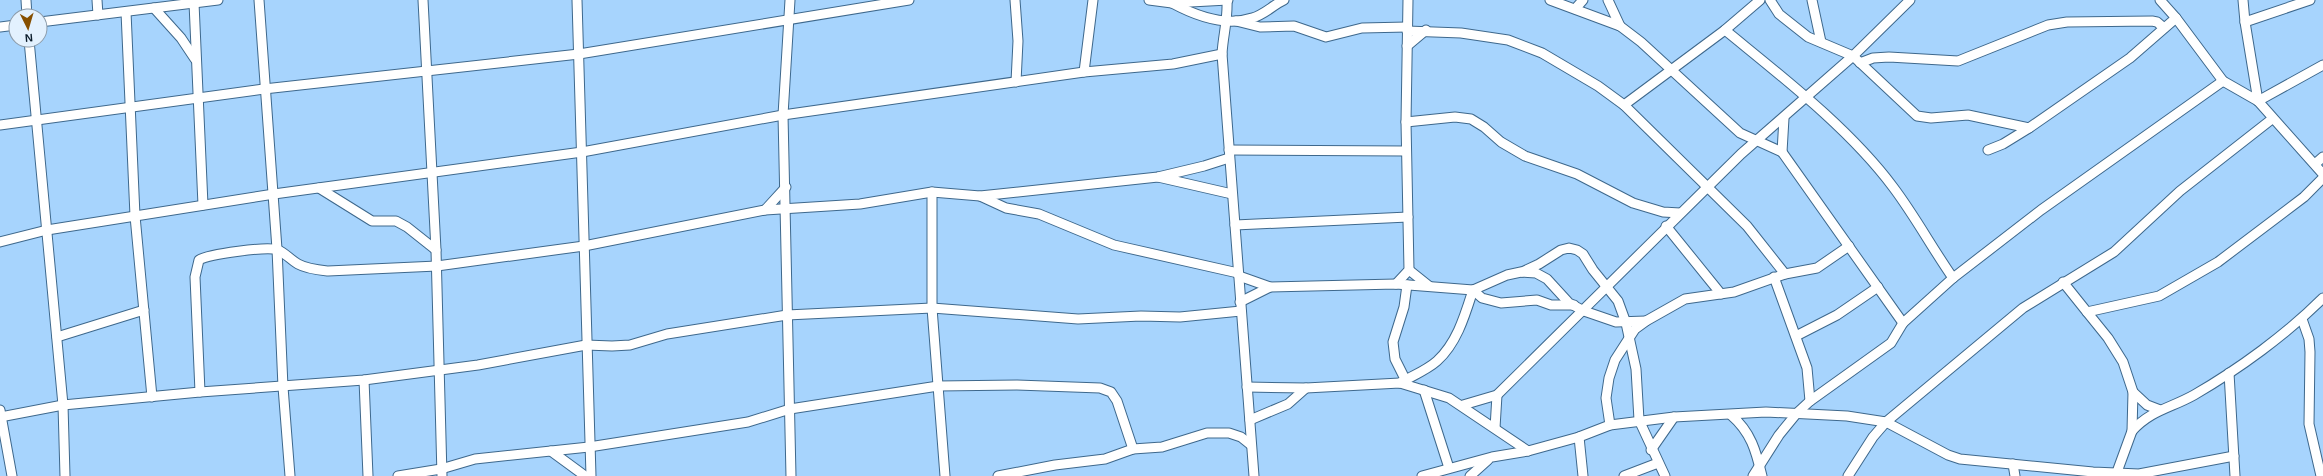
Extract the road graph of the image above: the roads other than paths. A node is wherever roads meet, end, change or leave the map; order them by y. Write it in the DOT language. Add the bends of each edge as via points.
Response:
graph roads {
  1 [pos="97,0"];
  2 [pos="218,0"];
  3 [pos="259,0"];
  4 [pos="423,0"];
  5 [pos="577,0"];
  6 [pos="790,0"];
  7 [pos="909,0"];
  8 [pos="1015,0"];
  9 [pos="1093,0"];
  10 [pos="1149,0"];
  11 [pos="1228,0"];
  12 [pos="1284,0"];
  13 [pos="1408,0"];
  14 [pos="1583,0"];
  15 [pos="1608,0"];
  16 [pos="1760,0"];
  17 [pos="1770,0"];
  18 [pos="1812,0"];
  19 [pos="1910,0"];
  20 [pos="2160,0"];
  21 [pos="2243,0"];
  22 [pos="2310,0"];
  23 [pos="1554,1"];
  24 [pos="194,3"];
  25 [pos="1172,3"];
  26 [pos="154,8"];
  27 [pos="1575,9"];
  28 [pos="126,12"];
  29 [pos="98,15"];
  30 [pos="2176,18"];
  31 [pos="790,20"];
  32 [pos="48,21"];
  33 [pos="1232,21"];
  34 [pos="2245,22"];
  35 [pos="1620,26"];
  36 [pos="2164,28"];
  37 [pos="1407,29"];
  38 [pos="1426,30"];
  39 [pos="1725,30"];
  40 [pos="1821,42"];
  41 [pos="1407,46"];
  42 [pos="30,48"];
  43 [pos="579,54"];
  44 [pos="1222,54"];
  45 [pos="1853,56"];
  46 [pos="195,58"];
  47 [pos="1860,63"];
  48 [pos="2323,65"];
  49 [pos="1671,69"];
  50 [pos="427,71"];
  51 [pos="1084,72"];
  52 [pos="2223,81"];
  53 [pos="1016,82"];
  54 [pos="264,89"];
  55 [pos="1806,96"];
  56 [pos="196,98"];
  57 [pos="2258,101"];
  58 [pos="1624,105"];
  59 [pos="130,107"];
  60 [pos="783,115"];
  61 [pos="1784,118"];
  62 [pos="2272,118"];
  63 [pos="37,120"];
  64 [pos="1406,122"];
  65 [pos="0,125"];
  66 [pos="2029,128"];
  67 [pos="1756,141"];
  68 [pos="1406,150"];
  69 [pos="1988,150"];
  70 [pos="582,152"];
  71 [pos="1782,152"];
  72 [pos="1229,154"];
  73 [pos="2323,157"];
  74 [pos="2315,164"];
  75 [pos="432,173"];
  76 [pos="2323,174"];
  77 [pos="1158,177"];
  78 [pos="2323,178"];
  79 [pos="786,187"];
  80 [pos="319,188"];
  81 [pos="1708,188"];
  82 [pos="937,192"];
  83 [pos="274,194"];
  84 [pos="1232,194"];
  85 [pos="980,196"];
  86 [pos="203,205"];
  87 [pos="786,208"];
  88 [pos="765,210"];
  89 [pos="1680,213"];
  90 [pos="135,216"];
  91 [pos="1408,217"];
  92 [pos="1235,225"];
  93 [pos="1666,226"];
  94 [pos="47,230"];
  95 [pos="0,242"];
  96 [pos="584,246"];
  97 [pos="1849,246"];
  98 [pos="277,249"];
  99 [pos="436,250"];
  100 [pos="437,266"];
  101 [pos="1408,270"];
  102 [pos="1521,272"];
  103 [pos="1785,274"];
  104 [pos="1238,275"];
  105 [pos="1774,277"];
  106 [pos="1953,278"];
  107 [pos="2063,282"];
  108 [pos="1396,284"];
  109 [pos="1407,285"];
  110 [pos="1429,286"];
  111 [pos="1270,287"];
  112 [pos="1608,287"];
  113 [pos="1878,287"];
  114 [pos="1473,290"];
  115 [pos="1721,294"];
  116 [pos="2323,298"];
  117 [pos="1574,305"];
  118 [pos="1240,307"];
  119 [pos="932,308"];
  120 [pos="144,310"];
  121 [pos="1584,311"];
  122 [pos="2087,312"];
  123 [pos="787,314"];
  124 [pos="2302,319"];
  125 [pos="1646,321"];
  126 [pos="1626,323"];
  127 [pos="1903,323"];
  128 [pos="1796,336"];
  129 [pos="57,337"];
  130 [pos="1629,337"];
  131 [pos="586,345"];
  132 [pos="440,369"];
  133 [pos="2229,372"];
  134 [pos="364,380"];
  135 [pos="1402,381"];
  136 [pos="938,386"];
  137 [pos="283,387"];
  138 [pos="1247,387"];
  139 [pos="1306,388"];
  140 [pos="1424,390"];
  141 [pos="200,392"];
  142 [pos="2133,392"];
  143 [pos="1497,395"];
  144 [pos="152,397"];
  145 [pos="1810,401"];
  146 [pos="1462,405"];
  147 [pos="64,406"];
  148 [pos="790,409"];
  149 [pos="2160,410"];
  150 [pos="1797,413"];
  151 [pos="0,414"];
  152 [pos="1731,415"];
  153 [pos="1674,417"];
  154 [pos="1250,420"];
  155 [pos="1639,420"];
  156 [pos="1886,422"];
  157 [pos="1610,425"];
  158 [pos="1495,428"];
  159 [pos="2132,431"];
  160 [pos="1579,437"];
  161 [pos="1251,446"];
  162 [pos="589,447"];
  163 [pos="1133,449"];
  164 [pos="1651,450"];
  165 [pos="551,451"];
  166 [pos="1528,451"];
  167 [pos="2234,456"];
  168 [pos="1492,457"];
  169 [pos="1658,463"];
  170 [pos="2013,464"];
  171 [pos="1460,466"];
  172 [pos="1760,467"];
  173 [pos="1449,468"];
  174 [pos="441,472"];
  175 [pos="2117,472"];
  176 [pos="12,476"];
  177 [pos="65,476"];
  178 [pos="290,476"];
  179 [pos="368,476"];
  180 [pos="398,476"];
  181 [pos="585,476"];
  182 [pos="591,476"];
  183 [pos="791,476"];
  184 [pos="945,476"];
  185 [pos="998,476"];
  186 [pos="1254,476"];
  187 [pos="1422,476"];
  188 [pos="1467,476"];
  189 [pos="1470,476"];
  190 [pos="1583,476"];
  191 [pos="1624,476"];
  192 [pos="1665,476"];
  193 [pos="1753,476"];
  194 [pos="1762,476"];
  195 [pos="1848,476"];
  196 [pos="2015,476"];
  197 [pos="2235,476"];
  198 [pos="2321,476"];
  1 -- 29 [label="street"];
  2 -- 24 [label="street"];
  3 -- 54 [label="street"];
  4 -- 50 [label="street"];
  5 -- 43 [label="street"];
  6 -- 31 [label="street"];
  7 -- 31 [label="street"];
  8 -- 53 [label="street" via="1018,41"];
  9 -- 51 [label="street"];
  10 -- 25 [label="street"];
  11 -- 25 [label="street"];
  11 -- 33 [label="street"];
  12 -- 33 [label="street" via="1252,18"];
  13 -- 37 [label="street"];
  14 -- 27 [label="street"];
  15 -- 35 [label="street"];
  16 -- 39 [label="street"];
  17 -- 40 [label="street" via="1790,24 1808,37"];
  18 -- 40 [label="street"];
  19 -- 45 [label="street"];
  20 -- 30 [label="street"];
  21 -- 34 [label="street"];
  22 -- 34 [label="street"];
  23 -- 27 [label="street"];
  24 -- 26 [label="street"];
  24 -- 46 [label="street"];
  25 -- 33 [label="street" via="1203,17"];
  26 -- 28 [label="street"];
  26 -- 46 [label="street"];
  27 -- 35 [label="street"];
  28 -- 29 [label="street"];
  28 -- 59 [label="street"];
  29 -- 32 [label="street"];
  30 -- 36 [label="street"];
  30 -- 52 [label="street"];
  31 -- 43 [label="street"];
  31 -- 60 [label="street"];
  33 -- 37 [label="street" via="1260,26 1294,26 1326,37 1362,28"];
  33 -- 44 [label="street" via="1222,41"];
  34 -- 57 [label="street"];
  35 -- 49 [label="street"];
  36 -- 47 [label="street" via="2152,21 2067,22 2048,25 1958,61 1889,57 1873,58"];
  36 -- 66 [label="street" via="2130,58"];
  37 -- 38 [label="street"];
  37 -- 41 [label="street"];
  38 -- 41 [label="street"];
  38 -- 58 [label="street" via="1488,37 1525,46 1542,53 1598,86"];
  39 -- 49 [label="street"];
  39 -- 55 [label="street"];
  40 -- 45 [label="street"];
  41 -- 64 [label="street"];
  42 -- 63 [label="street"];
  43 -- 50 [label="street"];
  43 -- 70 [label="street"];
  44 -- 51 [label="street" via="1173,64"];
  44 -- 72 [label="street"];
  45 -- 47 [label="street"];
  45 -- 55 [label="street"];
  46 -- 56 [label="street"];
  47 -- 66 [label="street" via="1917,116 1931,118 1968,115"];
  48 -- 57 [label="street"];
  49 -- 58 [label="street"];
  49 -- 67 [label="street" via="1740,133"];
  50 -- 54 [label="street"];
  50 -- 75 [label="street"];
  51 -- 53 [label="street"];
  52 -- 57 [label="street"];
  52 -- 106 [label="street" via="2041,210"];
  53 -- 60 [label="street"];
  54 -- 56 [label="street"];
  54 -- 83 [label="street"];
  55 -- 61 [label="street"];
  55 -- 106 [label="street" via="1893,186"];
  56 -- 59 [label="street"];
  56 -- 86 [label="street"];
  57 -- 62 [label="street"];
  58 -- 81 [label="street"];
  59 -- 63 [label="street"];
  59 -- 90 [label="street"];
  60 -- 70 [label="street"];
  60 -- 79 [label="street"];
  61 -- 67 [label="street"];
  61 -- 71 [label="street"];
  62 -- 74 [label="street"];
  62 -- 107 [label="street" via="2180,191 2114,252 2101,262"];
  63 -- 65 [label="street"];
  63 -- 94 [label="street"];
  64 -- 68 [label="street"];
  64 -- 89 [label="street" via="1455,117 1471,119 1501,142 1525,156 1577,174 1633,204 1663,212"];
  66 -- 69 [label="street"];
  67 -- 71 [label="street"];
  67 -- 81 [label="street"];
  68 -- 72 [label="street"];
  68 -- 91 [label="street"];
  70 -- 75 [label="street"];
  70 -- 96 [label="street"];
  71 -- 97 [label="street"];
  72 -- 77 [label="street" via="1204,166"];
  72 -- 84 [label="street"];
  73 -- 74 [label="street"];
  74 -- 76 [label="street"];
  75 -- 80 [label="street"];
  75 -- 99 [label="street"];
  77 -- 84 [label="street"];
  77 -- 85 [label="street"];
  78 -- 122 [label="street" via="2304,197 2218,262 2159,296"];
  79 -- 87 [label="street"];
  79 -- 88 [label="street"];
  80 -- 83 [label="street"];
  80 -- 99 [label="street" via="372,221 396,221"];
  81 -- 89 [label="street"];
  81 -- 103 [label="street" via="1747,226"];
  82 -- 85 [label="street"];
  82 -- 87 [label="street" via="860,204"];
  82 -- 119 [label="street" via="932,204"];
  83 -- 86 [label="street"];
  83 -- 98 [label="street"];
  84 -- 92 [label="street"];
  85 -- 104 [label="street" via="1006,208 1039,214 1114,245"];
  86 -- 90 [label="street"];
  87 -- 88 [label="street"];
  87 -- 123 [label="street"];
  88 -- 96 [label="street"];
  89 -- 93 [label="street"];
  90 -- 94 [label="street"];
  90 -- 120 [label="street"];
  91 -- 92 [label="street"];
  91 -- 101 [label="street"];
  92 -- 104 [label="street"];
  93 -- 112 [label="street"];
  93 -- 115 [label="street"];
  94 -- 95 [label="street"];
  94 -- 129 [label="street"];
  96 -- 100 [label="street"];
  96 -- 131 [label="street"];
  97 -- 103 [label="street" via="1817,268"];
  97 -- 113 [label="street"];
  98 -- 100 [label="street" via="299,265 314,270 386,270"];
  98 -- 137 [label="street"];
  98 -- 141 [label="street" via="206,256 199,260 196,277"];
  99 -- 100 [label="street"];
  100 -- 132 [label="street"];
  101 -- 108 [label="street"];
  101 -- 110 [label="street"];
  102 -- 112 [label="street" via="1569,248 1583,254 1592,270"];
  102 -- 114 [label="street" via="1507,275"];
  102 -- 117 [label="street" via="1536,273 1547,278"];
  103 -- 105 [label="street"];
  104 -- 111 [label="street"];
  104 -- 118 [label="street"];
  105 -- 115 [label="street" via="1734,292"];
  105 -- 128 [label="street"];
  106 -- 127 [label="street"];
  107 -- 122 [label="street"];
  107 -- 156 [label="street" via="2023,308"];
  108 -- 109 [label="street"];
  108 -- 111 [label="street"];
  109 -- 110 [label="street"];
  109 -- 135 [label="street" via="1393,347"];
  110 -- 114 [label="street"];
  111 -- 118 [label="street"];
  112 -- 121 [label="street"];
  112 -- 126 [label="street" via="1618,301"];
  113 -- 127 [label="street"];
  113 -- 128 [label="street" via="1837,316"];
  114 -- 117 [label="street" via="1482,298 1501,303 1537,300 1551,305"];
  114 -- 135 [label="street" via="1453,343 1436,362"];
  115 -- 125 [label="street" via="1685,299"];
  116 -- 124 [label="street"];
  117 -- 121 [label="street"];
  118 -- 119 [label="street" via="1180,317 1078,319"];
  118 -- 138 [label="street"];
  119 -- 123 [label="street"];
  119 -- 136 [label="street"];
  120 -- 129 [label="street"];
  120 -- 144 [label="street"];
  121 -- 126 [label="street"];
  121 -- 143 [label="street" via="1557,333"];
  122 -- 142 [label="street" via="2123,362"];
  123 -- 131 [label="street" via="667,334 630,345"];
  123 -- 148 [label="street"];
  124 -- 133 [label="street"];
  124 -- 198 [label="street" via="2309,339 2310,352 2308,424"];
  125 -- 126 [label="street"];
  125 -- 130 [label="street"];
  126 -- 130 [label="street"];
  127 -- 145 [label="street" via="1891,343"];
  128 -- 145 [label="street" via="1809,378"];
  129 -- 147 [label="street"];
  130 -- 155 [label="street" via="1636,369"];
  130 -- 157 [label="street" via="1615,360 1609,378 1606,398"];
  131 -- 132 [label="street" via="478,365"];
  131 -- 162 [label="street"];
  132 -- 134 [label="street"];
  132 -- 174 [label="street"];
  133 -- 149 [label="street" via="2193,395"];
  133 -- 167 [label="street"];
  134 -- 137 [label="street"];
  134 -- 179 [label="street"];
  135 -- 139 [label="street"];
  135 -- 140 [label="street"];
  136 -- 148 [label="street"];
  136 -- 163 [label="street" via="1017,384 1100,388 1111,392 1117,401"];
  136 -- 184 [label="street"];
  137 -- 141 [label="street"];
  137 -- 178 [label="street"];
  138 -- 139 [label="street"];
  138 -- 154 [label="street"];
  139 -- 154 [label="street" via="1288,404"];
  140 -- 146 [label="street"];
  140 -- 173 [label="street"];
  141 -- 144 [label="street"];
  142 -- 149 [label="street" via="2147,405"];
  142 -- 159 [label="street"];
  143 -- 146 [label="street"];
  143 -- 158 [label="street"];
  144 -- 147 [label="street"];
  145 -- 150 [label="street"];
  146 -- 158 [label="street"];
  147 -- 151 [label="street"];
  147 -- 177 [label="street"];
  148 -- 162 [label="street" via="748,422"];
  148 -- 183 [label="street"];
  149 -- 159 [label="street" via="2143,419"];
  150 -- 152 [label="street"];
  150 -- 156 [label="street" via="1847,416"];
  150 -- 172 [label="street" via="1779,435"];
  151 -- 176 [label="street"];
  152 -- 153 [label="street"];
  152 -- 172 [label="street" via="1749,436"];
  153 -- 155 [label="street"];
  153 -- 164 [label="street"];
  154 -- 161 [label="street"];
  155 -- 157 [label="street"];
  155 -- 164 [label="street"];
  156 -- 170 [label="street" via="1948,456"];
  156 -- 195 [label="street"];
  157 -- 160 [label="street"];
  158 -- 166 [label="street"];
  159 -- 175 [label="street"];
  160 -- 166 [label="street"];
  160 -- 190 [label="street"];
  161 -- 163 [label="street" via="1241,437 1228,433 1207,434 1162,447"];
  161 -- 186 [label="street"];
  162 -- 165 [label="street"];
  162 -- 182 [label="street"];
  163 -- 185 [label="street" via="1105,459"];
  164 -- 169 [label="street"];
  165 -- 174 [label="street" via="475,459"];
  165 -- 181 [label="street"];
  166 -- 168 [label="street"];
  167 -- 175 [label="street" via="2139,474"];
  167 -- 197 [label="street"];
  168 -- 171 [label="street"];
  168 -- 189 [label="street"];
  169 -- 191 [label="street"];
  169 -- 192 [label="street"];
  170 -- 175 [label="street"];
  170 -- 196 [label="street"];
  171 -- 173 [label="street"];
  171 -- 188 [label="street"];
  172 -- 193 [label="street"];
  172 -- 194 [label="street"];
  173 -- 187 [label="street"];
  174 -- 180 [label="street"];
}
